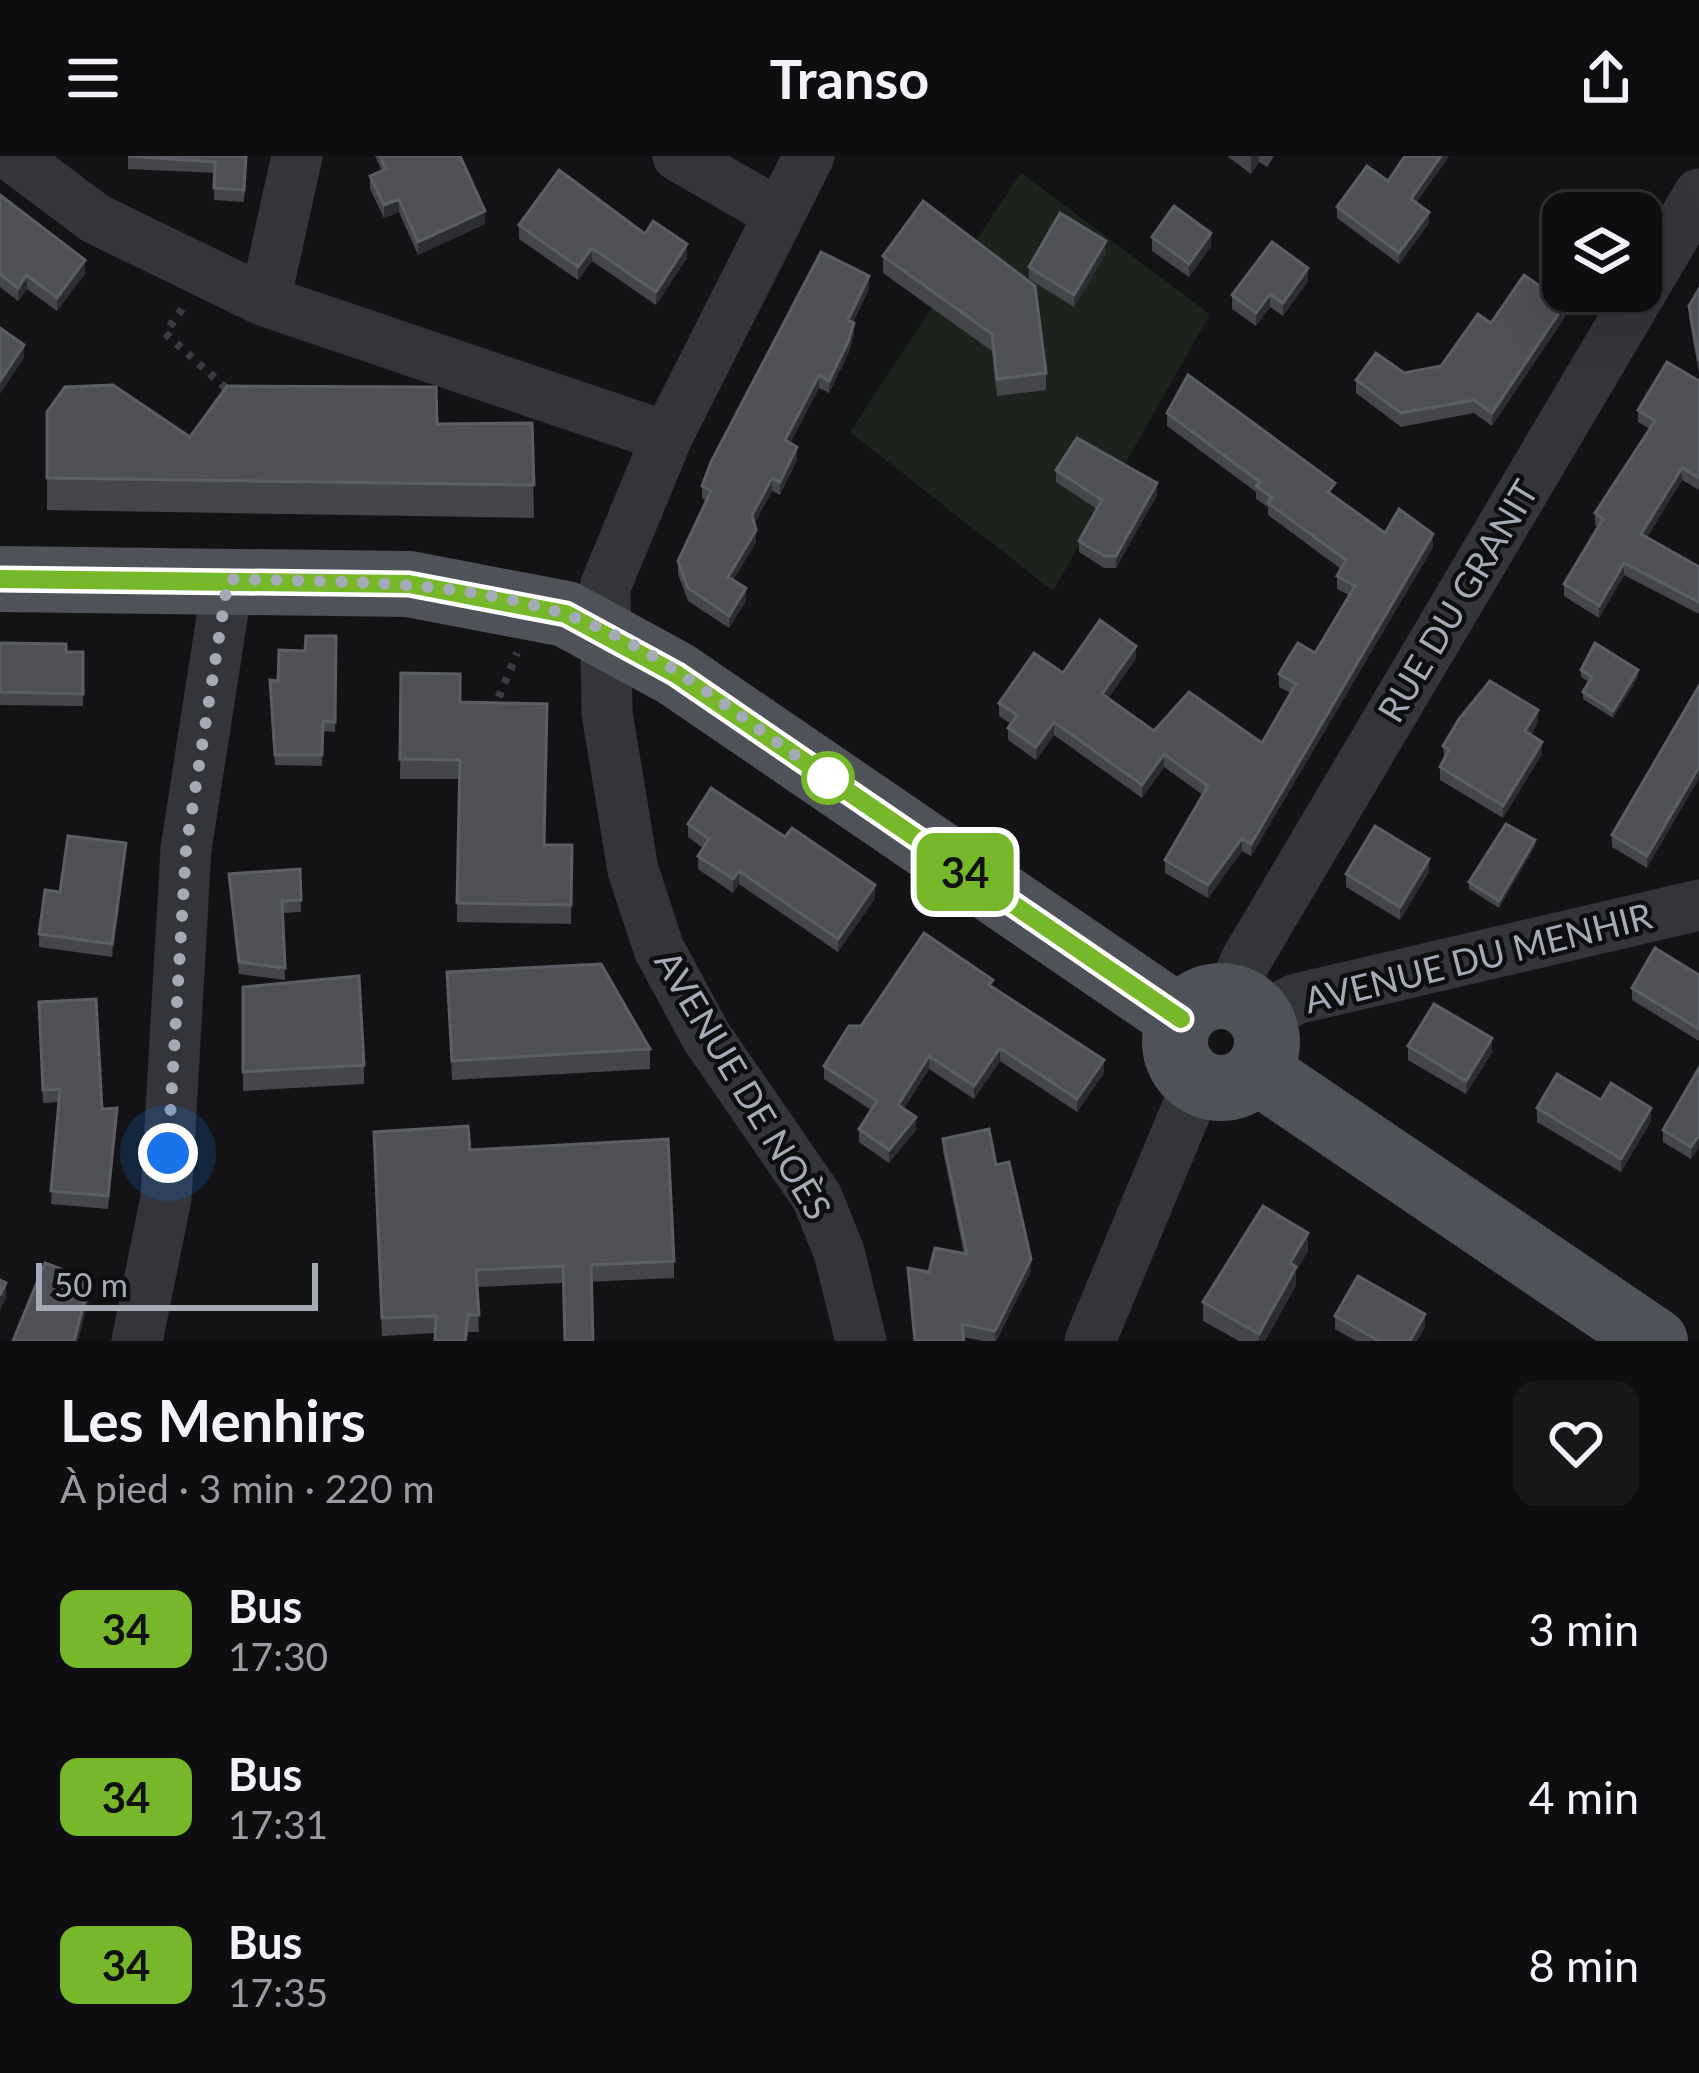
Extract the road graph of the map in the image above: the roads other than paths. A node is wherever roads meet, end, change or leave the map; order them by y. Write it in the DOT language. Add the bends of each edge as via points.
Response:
graph roads {
  1 [pos="12,156"];
  2 [pos="297,156"];
  3 [pos="678,156"];
  4 [pos="808,156"];
  5 [pos="1696,204"];
  6 [pos="779,214"];
  7 [pos="265,301"];
  8 [pos="667,437"];
  9 [pos="0,579"];
  10 [pos="228,579"];
  11 [pos="608,634"];
  12 [pos="1699,905"];
  13 [pos="1225,1037"];
  14 [pos="137,1341"];
  15 [pos="861,1341"];
  16 [pos="1090,1341"];
  17 [pos="1655,1341"];
  1 -- 7 [label="street" via="96,219"];
  2 -- 7 [label="street"];
  3 -- 6 [label="street"];
  4 -- 6 [label="street, AVENUE DE NOÈS"];
  5 -- 13 [label="street, RUE DU GRANIT" via="1246,960"];
  6 -- 8 [label="street, AVENUE DE NOÈS"];
  7 -- 8 [label="street"];
  8 -- 11 [label="street, AVENUE DE NOÈS" via="605,587"];
  9 -- 10 [label="main road"];
  10 -- 11 [label="main road" via="409,584 533,606"];
  10 -- 14 [label="street" via="186,849 166,1198"];
  11 -- 13 [label="main road"];
  11 -- 15 [label="street, AVENUE DE NOÈS" via="607,713 633,870 658,949 706,1036 818,1197"];
  12 -- 13 [label="street, AVENUE DU MENHIR" via="1296,999"];
  13 -- 16 [label="street, RUE DU GRANIT"];
  13 -- 17 [label="main road"];
}
